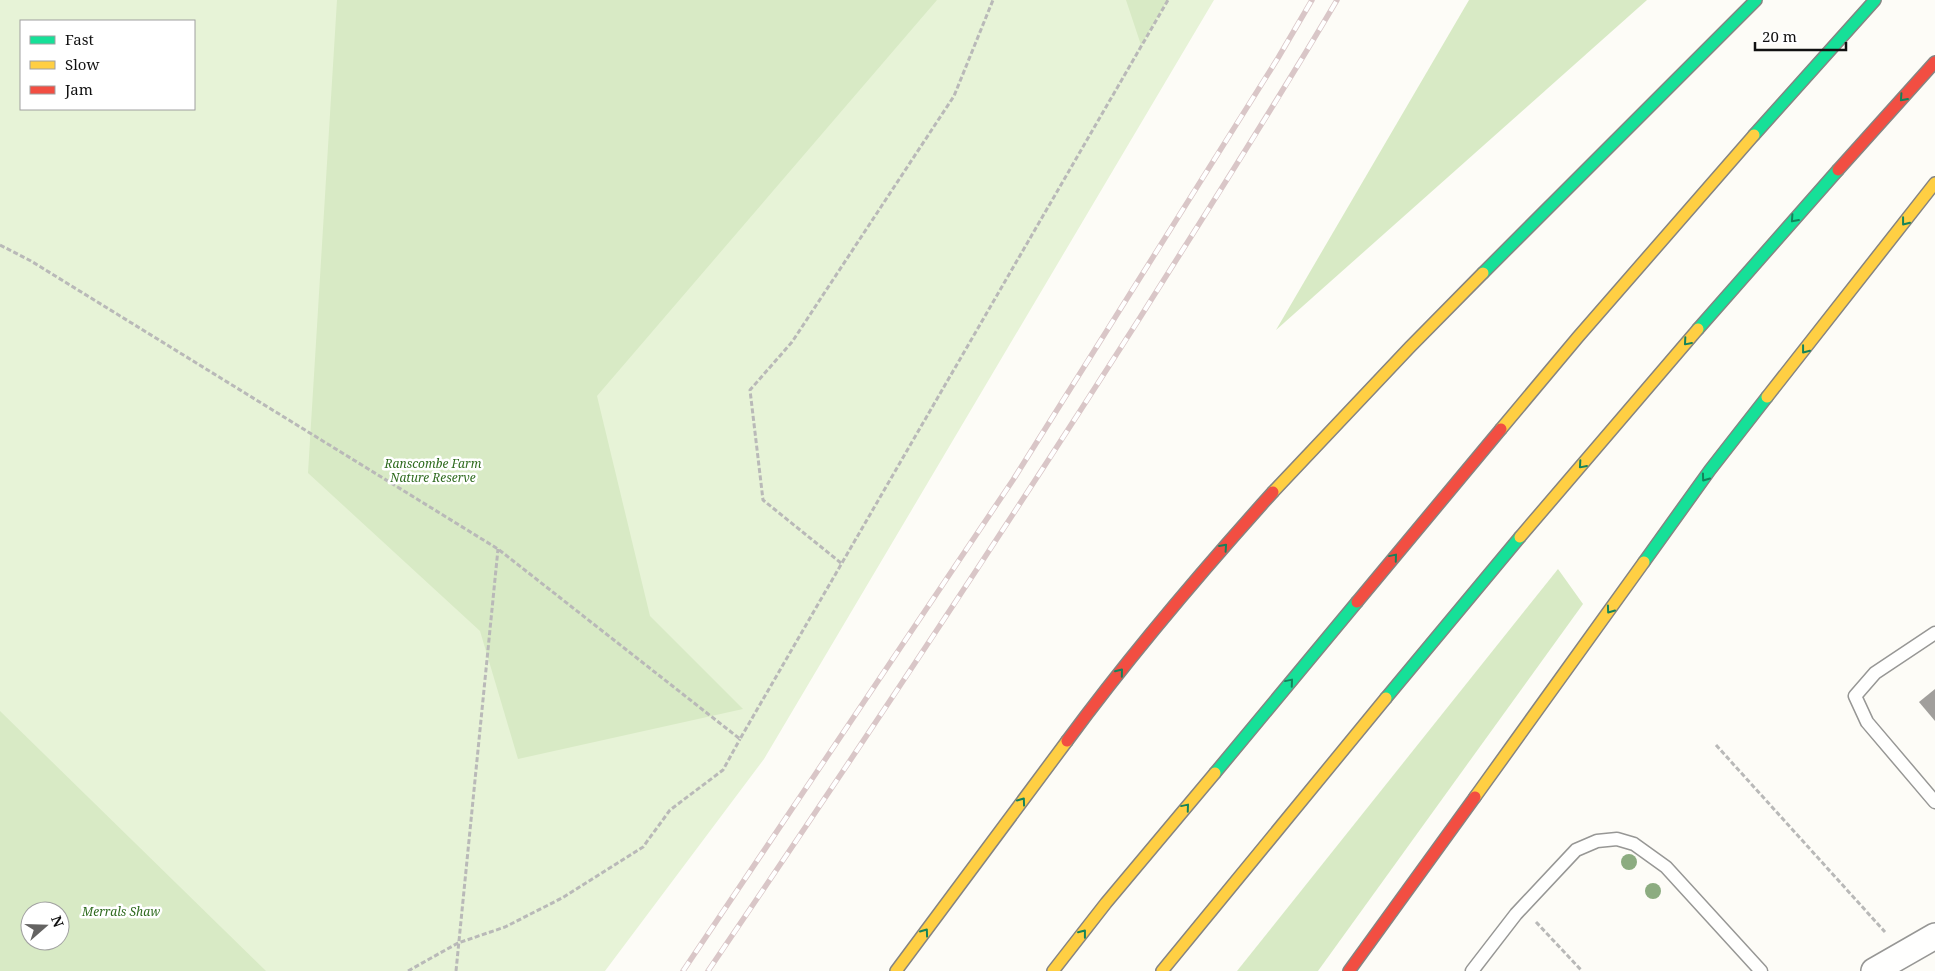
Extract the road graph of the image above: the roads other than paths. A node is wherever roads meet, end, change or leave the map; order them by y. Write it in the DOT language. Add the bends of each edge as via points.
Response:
graph roads {
  1 [pos="1756,0"];
  2 [pos="1874,0"];
  3 [pos="1935,62"];
  4 [pos="1935,183"];
  5 [pos="1935,633"];
  6 [pos="1935,802"];
  7 [pos="1935,936"];
  8 [pos="896,971"];
  9 [pos="1053,971"];
  10 [pos="1162,971"];
  11 [pos="1349,971"];
  12 [pos="1472,971"];
  13 [pos="1760,971"];
  14 [pos="1874,971"];
  8 -- 1 [label="highway, one-way" via="1094,705 1203,570 1308,453 1410,347"];
  9 -- 2 [label="highway, one-way" via="1106,903 1578,337"];
  3 -- 10 [label="highway, one-way" via="1738,282 1461,606"];
  4 -- 11 [label="highway, one-way" via="1710,470"];
  5 -- 6 [label="lane" via="1875,673 1855,696 1867,722"];
  7 -- 14 [label="street"];
  12 -- 13 [label="lane" via="1522,907 1576,850 1597,841 1617,839 1634,844 1666,867"];
}
